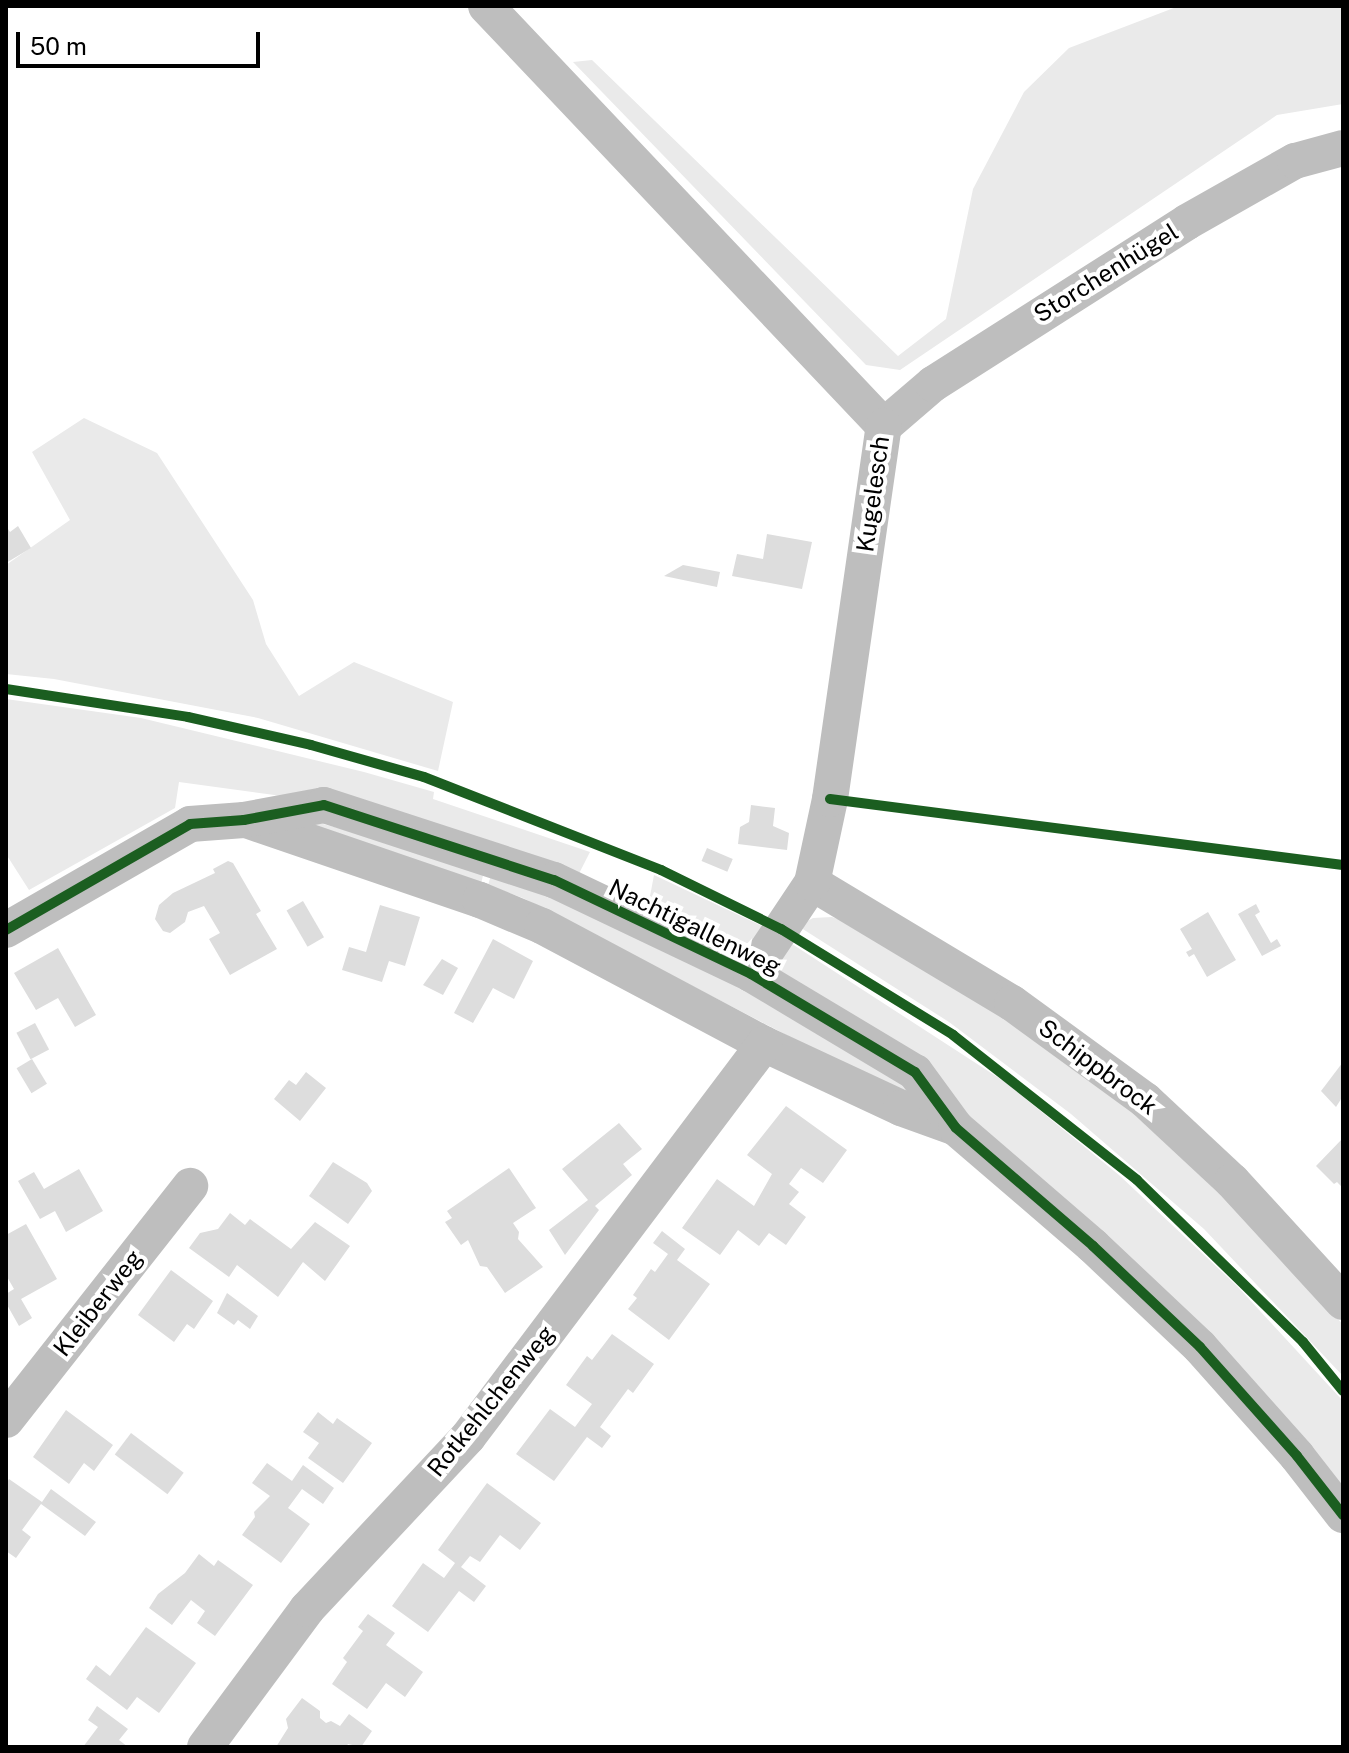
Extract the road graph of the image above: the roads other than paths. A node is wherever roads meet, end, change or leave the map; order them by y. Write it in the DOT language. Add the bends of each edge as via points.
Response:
graph roads {
  1 [pos="486,6"];
  2 [pos="1343,148"];
  3 [pos="884,426"];
  4 [pos="244,820"];
  5 [pos="812,883"];
  6 [pos="6,930"];
  7 [pos="751,974"];
  8 [pos="764,1044"];
  9 [pos="956,1128"];
  10 [pos="190,1186"];
  11 [pos="1343,1302"];
  12 [pos="6,1420"];
  13 [pos="1343,1515"];
  14 [pos="205,1747"];
  1 -- 3 [label="street, Kugelesch"];
  2 -- 3 [label="street, Storchenhügel" via="1295,161 1187,222 933,384"];
  3 -- 5 [label="street, Kugelesch" via="830,799"];
  4 -- 6 [label="street, Nachtigallenweg" via="190,824"];
  4 -- 7 [label="street, Nachtigallenweg" via="324,805 554,880"];
  4 -- 8 [label="street, Nachtigallenweg" via="542,926"];
  5 -- 7 [label="street, Kugelesch"];
  5 -- 11 [label="street, Schippbrock" via="1012,1003 1145,1100 1232,1181"];
  7 -- 9 [label="street, Nachtigallenweg" via="915,1072"];
  8 -- 9 [label="street, Nachtigallenweg"];
  8 -- 14 [label="street, Rotkehlchenweg" via="468,1437 307,1609"];
  9 -- 13 [label="street, Nachtigallenweg" via="1200,1347"];
  10 -- 12 [label="street, Kleiberweg"];
}
